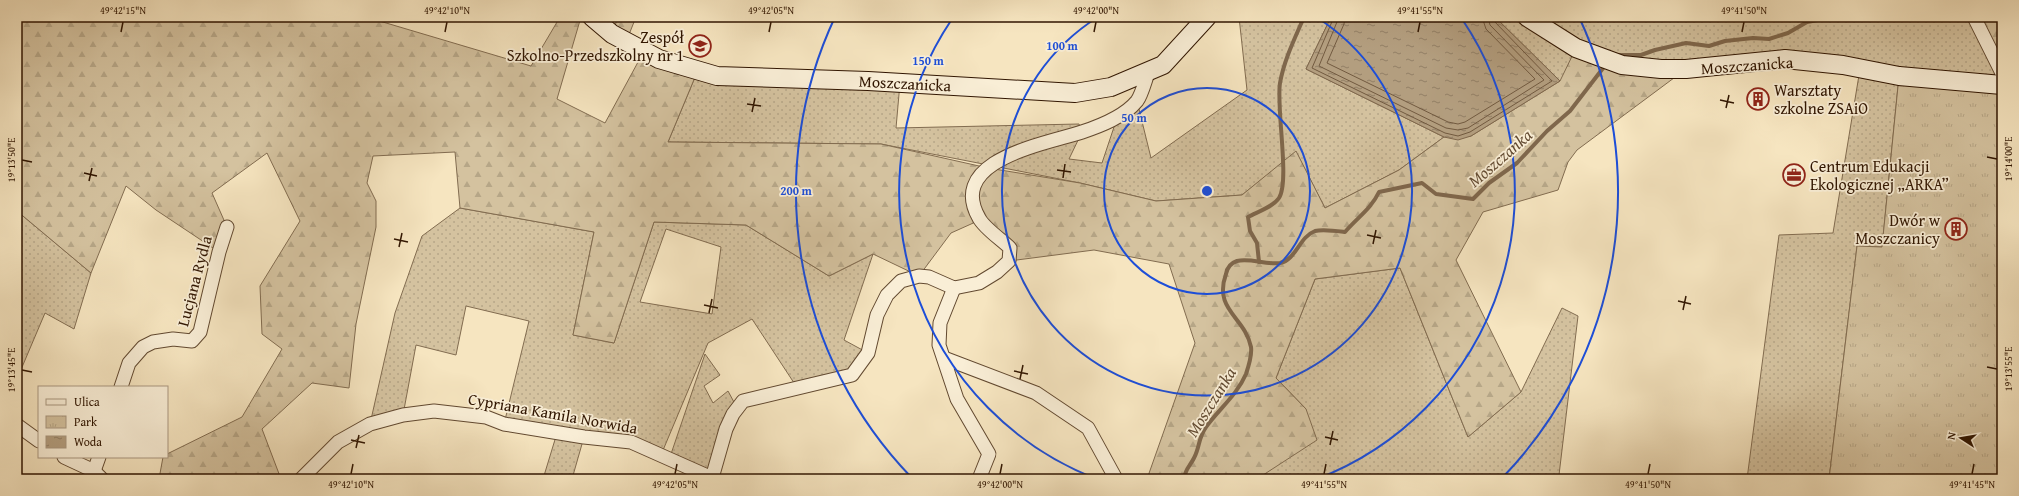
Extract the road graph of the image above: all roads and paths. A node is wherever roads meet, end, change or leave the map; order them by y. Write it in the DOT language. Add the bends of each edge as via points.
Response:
graph roads {
  1 [pos="592,17"];
  2 [pos="1207,17"];
  3 [pos="1527,17"];
  4 [pos="1974,17"];
  5 [pos="1148,73"];
  6 [pos="2002,73"];
  7 [pos="2002,85"];
  8 [pos="227,227"];
  9 [pos="954,288"];
  10 [pos="944,358"];
  11 [pos="121,386"];
  12 [pos="17,425"];
  13 [pos="38,440"];
  14 [pos="66,458"];
  15 [pos="99,458"];
  16 [pos="98,475"];
  17 [pos="301,479"];
  18 [pos="979,479"];
  19 [pos="1116,479"];
  1 -- 5 [label="street, Moszczanicka" via="612,34 659,59 717,76 874,81 1074,93 1111,87"];
  2 -- 5 [label="street, Moszczanicka" via="1163,66"];
  3 -- 7 [label="street, Moszczanicka" via="1576,48 1622,65 1686,69 1785,60 1843,65 1898,76"];
  4 -- 6 [label="street"];
  5 -- 9 [label="street" via="1137,101 1117,118 1006,156 988,168 975,183 971,199 980,220 1010,248 1009,261 979,283"];
  8 -- 11 [label="street, Lucjana Rydla" via="218,252 197,338 192,341 173,339 153,342 143,347 129,362"];
  9 -- 10 [label="street" via="940,323 939,345"];
  9 -- 17 [label="street, Cypriana Kamila Norwida" via="929,277 919,276 901,281 887,295 877,315 868,353 852,375 744,401 733,414 726,429 712,478 632,442 584,437 512,425 486,417 434,411 403,415 370,424 338,442"];
  10 -- 18 [label="street" via="958,400 989,454"];
  10 -- 19 [label="street" via="1036,393 1088,428"];
  12 -- 13 [label="street"];
  14 -- 16 [label="street"];
  15 -- 16 [label="street"];
}
